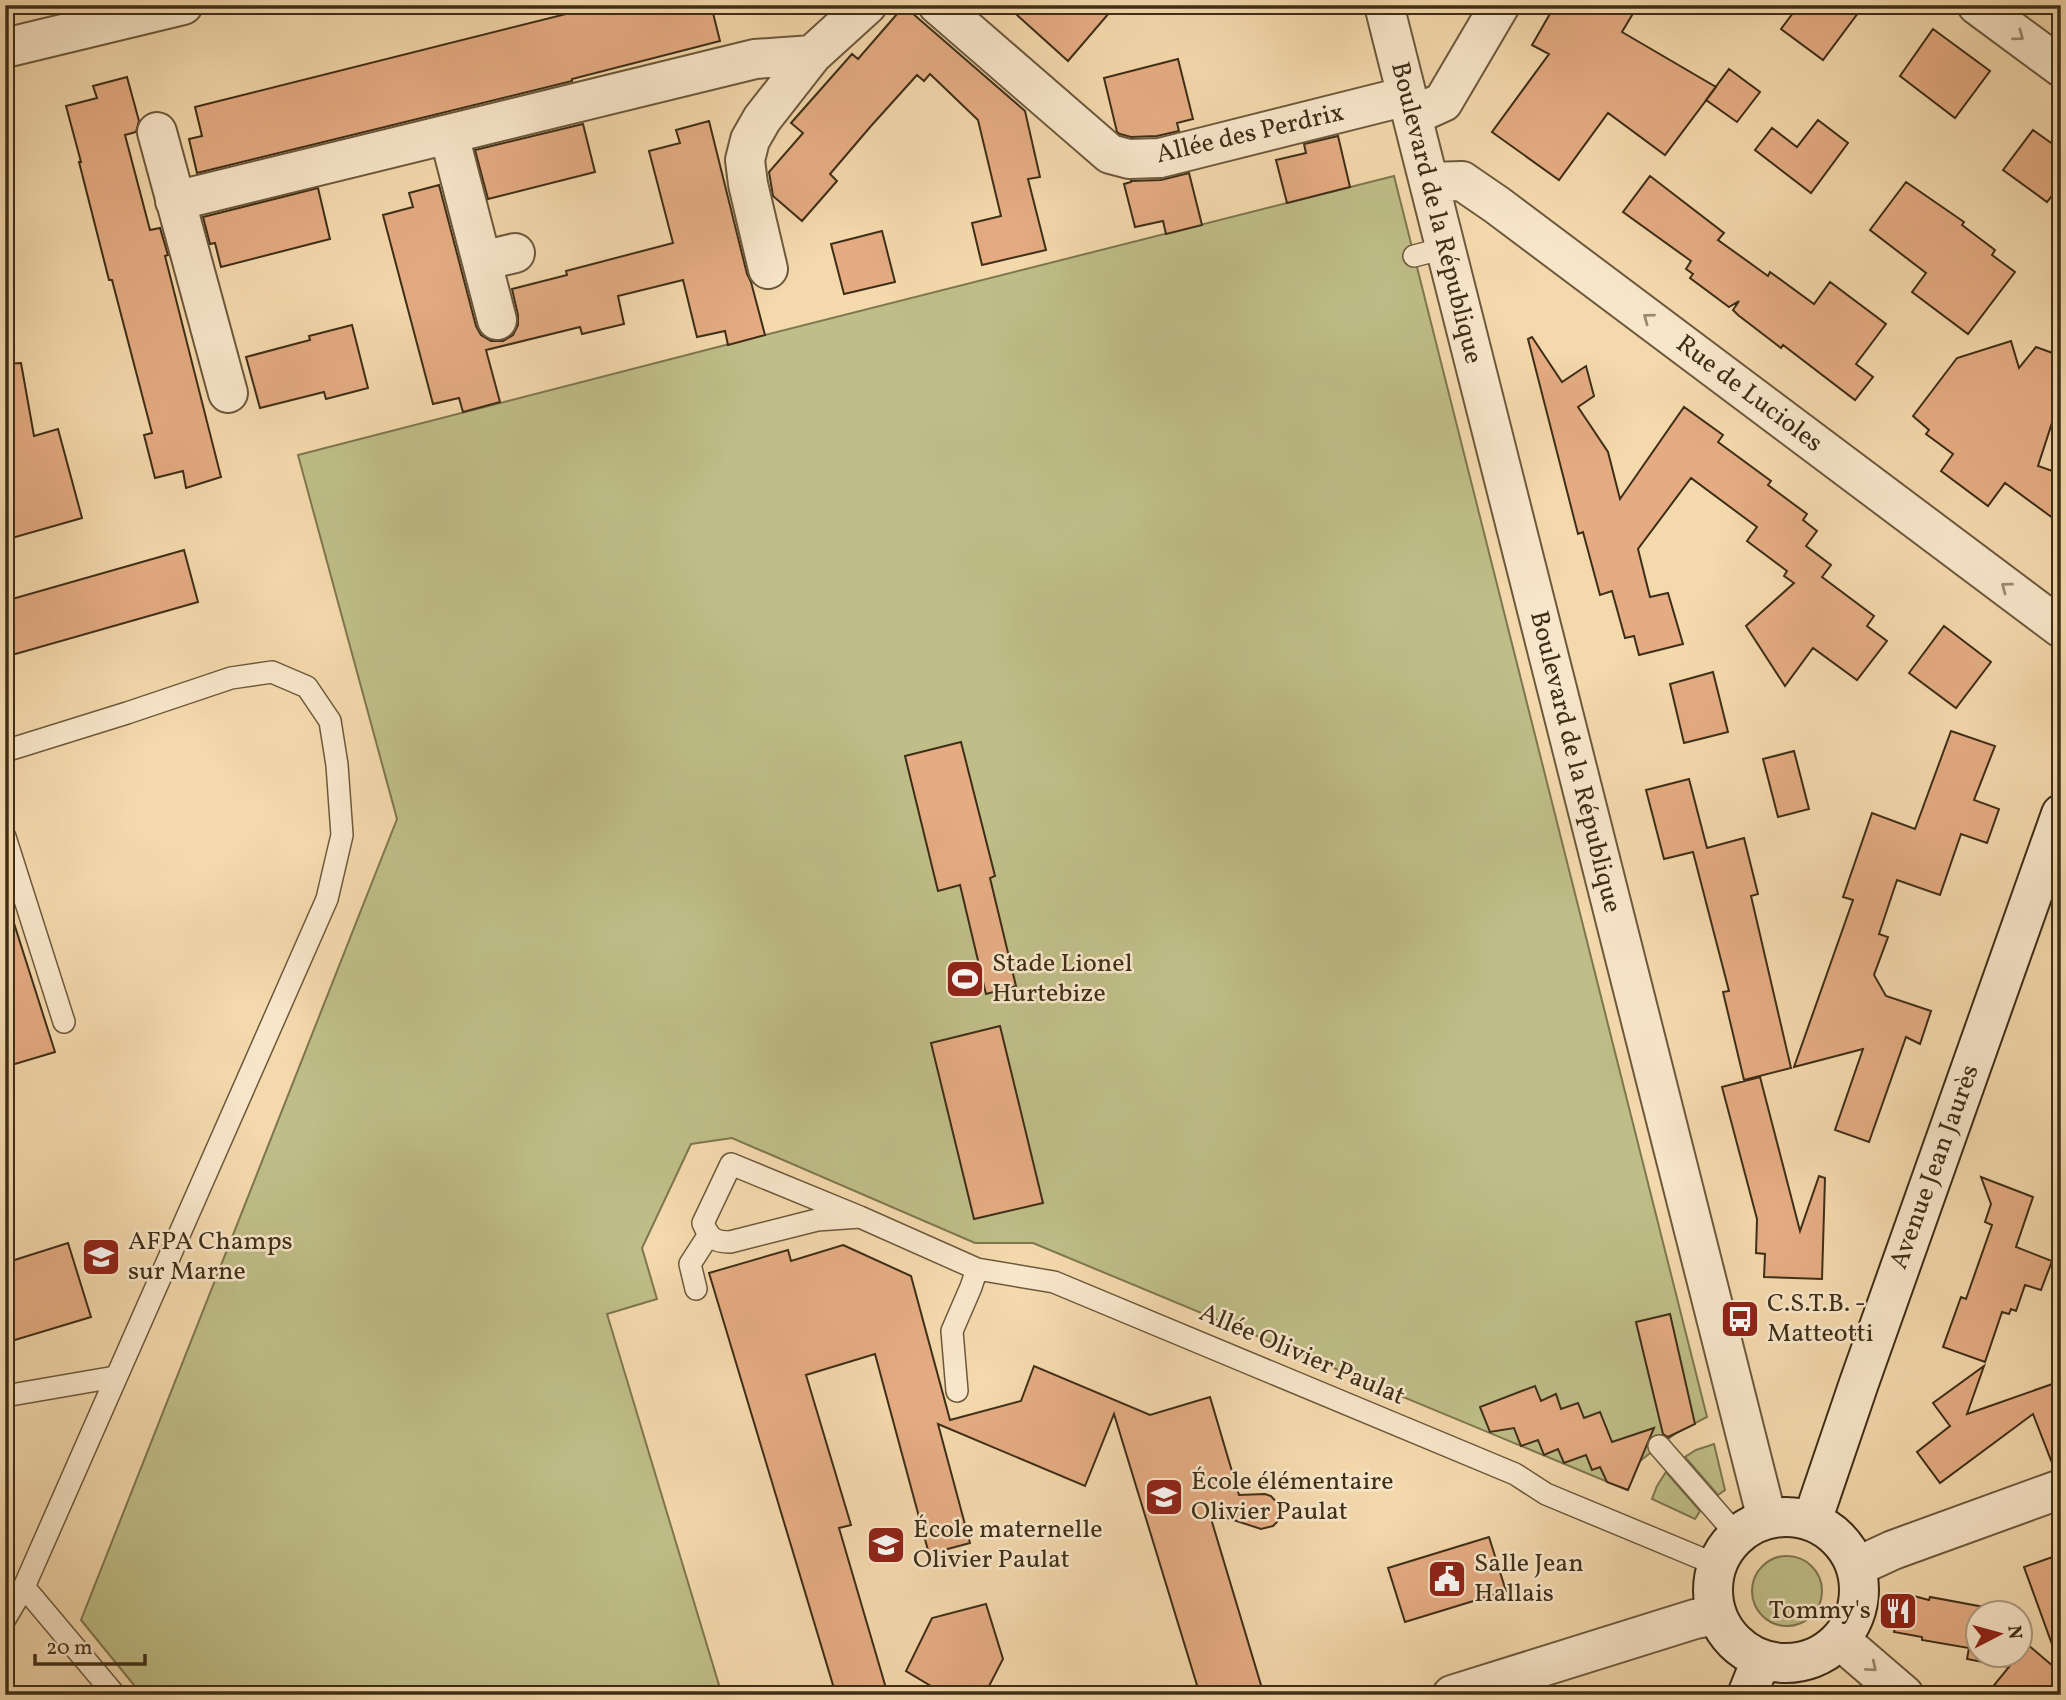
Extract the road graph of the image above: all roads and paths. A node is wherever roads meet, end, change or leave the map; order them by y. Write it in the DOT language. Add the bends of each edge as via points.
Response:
graph roads {
  1 [pos="183,5"];
  2 [pos="867,5"];
  3 [pos="938,5"];
  4 [pos="1384,5"];
  5 [pos="1500,5"];
  6 [pos="1978,5"];
  7 [pos="5,48"];
  8 [pos="813,55"];
  9 [pos="2061,68"];
  10 [pos="1410,106"];
  11 [pos="157,132"];
  12 [pos="449,135"];
  13 [pos="1429,182"];
  14 [pos="176,201"];
  15 [pos="768,269"];
  16 [pos="496,320"];
  17 [pos="228,393"];
  18 [pos="2061,628"];
  19 [pos="5,751"];
  20 [pos="2061,814"];
  21 [pos="5,836"];
  22 [pos="64,1022"];
  23 [pos="860,1217"];
  24 [pos="708,1236"];
  25 [pos="976,1269"];
  26 [pos="695,1289"];
  27 [pos="115,1377"];
  28 [pos="957,1391"];
  29 [pos="5,1396"];
  30 [pos="1659,1446"];
  31 [pos="2061,1489"];
  32 [pos="1812,1521"];
  33 [pos="1740,1540"];
  34 [pos="1856,1567"];
  35 [pos="24,1587"];
  36 [pos="1717,1615"];
  37 [pos="5,1619"];
  38 [pos="1840,1640"];
  39 [pos="1761,1660"];
  40 [pos="115,1695"];
  41 [pos="1452,1695"];
  42 [pos="1747,1695"];
  43 [pos="1904,1695"];
  1 -- 7 [label="street"];
  2 -- 8 [label="street"];
  3 -- 10 [label="street, Allée des Perdrix" via="1110,154 1129,159 1160,158"];
  4 -- 10 [label="street, Boulevard de la République"];
  5 -- 10 [label="street, Allée des Perdrix" via="1443,102"];
  6 -- 9 [label="street, one-way"];
  8 -- 12 [label="street" via="755,59"];
  8 -- 15 [label="street" via="762,119 745,160"];
  10 -- 13 [label="street, Boulevard de la République"];
  11 -- 14 [label="street"];
  12 -- 14 [label="street"];
  12 -- 16 [label="street" via="498,257"];
  18 -- 13 [label="street, Rue de Lucioles, one-way" via="1497,205 1462,181"];
  13 -- 33 [label="street, Boulevard de la République" via="1430,252"];
  14 -- 17 [label="street"];
  19 -- 27 [label="lane" via="231,678 272,672 307,687 330,722 342,835 327,899"];
  20 -- 32 [label="street, Avenue Jean Jaurès"];
  21 -- 22 [label="lane"];
  23 -- 24 [label="lane, Allée Olivier Paulat" via="817,1220 730,1242"];
  23 -- 24 [label="lane, Allée Olivier Paulat" via="730,1164 703,1223"];
  23 -- 25 [label="lane, Allée Olivier Paulat"];
  24 -- 26 [label="lane" via="690,1264"];
  25 -- 28 [label="lane" via="952,1331"];
  25 -- 33 [label="lane, Allée Olivier Paulat" via="1054,1282 1514,1474 1546,1494"];
  27 -- 29 [label="lane"];
  27 -- 35 [label="lane"];
  30 -- 33 [label="lane"];
  31 -- 34 [label="street"];
  32 -- 33 [label="street" via="1789,1517"];
  32 -- 34 [label="street" via="1831,1532"];
  33 -- 36 [label="street" via="1713,1589"];
  34 -- 38 [label="street" via="1858,1606"];
  35 -- 37 [label="lane"];
  35 -- 40 [label="lane"];
  36 -- 39 [label="street" via="1742,1650"];
  36 -- 41 [label="street"];
  38 -- 39 [label="street" via="1824,1654 1803,1662"];
  38 -- 43 [label="street, one-way"];
  39 -- 42 [label="street"];
}
